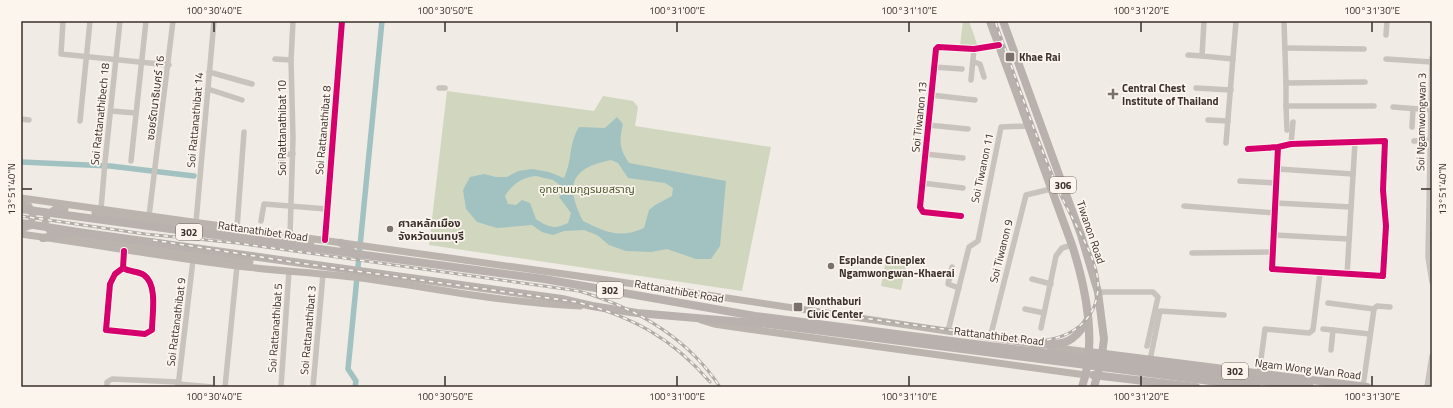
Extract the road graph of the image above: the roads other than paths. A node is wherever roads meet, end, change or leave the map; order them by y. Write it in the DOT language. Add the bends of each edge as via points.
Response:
graph roads {
  1 [pos="63,21"];
  2 [pos="90,21"];
  3 [pos="120,21"];
  4 [pos="146,21"];
  5 [pos="173,21"];
  6 [pos="214,21"];
  7 [pos="293,21"];
  8 [pos="342,21"];
  9 [pos="990,21"];
  10 [pos="1003,21"];
  11 [pos="1204,21"];
  12 [pos="1236,21"];
  13 [pos="1284,21"];
  14 [pos="1387,21"];
  15 [pos="1386,35"];
  16 [pos="999,45"];
  17 [pos="1285,48"];
  18 [pos="974,49"];
  19 [pos="1364,49"];
  20 [pos="1188,55"];
  21 [pos="1202,56"];
  22 [pos="87,57"];
  23 [pos="1432,58"];
  24 [pos="1233,59"];
  25 [pos="116,60"];
  26 [pos="275,60"];
  27 [pos="291,60"];
  28 [pos="1386,60"];
  29 [pos="974,62"];
  30 [pos="1432,62"];
  31 [pos="143,63"];
  32 [pos="169,66"];
  33 [pos="934,67"];
  34 [pos="962,69"];
  35 [pos="209,72"];
  36 [pos="984,77"];
  37 [pos="971,80"];
  38 [pos="1366,82"];
  39 [pos="1286,83"];
  40 [pos="252,84"];
  41 [pos="1196,88"];
  42 [pos="208,89"];
  43 [pos="1231,90"];
  44 [pos="931,95"];
  45 [pos="242,100"];
  46 [pos="975,100"];
  47 [pos="1286,106"];
  48 [pos="1374,106"];
  49 [pos="1393,107"];
  50 [pos="1413,108"];
  51 [pos="1432,110"];
  52 [pos="111,111"];
  53 [pos="136,112"];
  54 [pos="21,119"];
  55 [pos="29,120"];
  56 [pos="1208,120"];
  57 [pos="80,121"];
  58 [pos="1228,121"];
  59 [pos="1292,122"];
  60 [pos="928,125"];
  61 [pos="1028,126"];
  62 [pos="1412,127"];
  63 [pos="968,129"];
  64 [pos="1287,130"];
  65 [pos="244,132"];
  66 [pos="1431,140"];
  67 [pos="1414,141"];
  68 [pos="1355,142"];
  69 [pos="1226,143"];
  70 [pos="1291,144"];
  71 [pos="1278,147"];
  72 [pos="1248,149"];
  73 [pos="292,154"];
  74 [pos="925,154"];
  75 [pos="1052,157"];
  76 [pos="963,158"];
  77 [pos="1431,159"];
  78 [pos="1041,160"];
  79 [pos="131,161"];
  80 [pos="1278,169"];
  81 [pos="281,172"];
  82 [pos="1353,174"];
  83 [pos="1240,181"];
  84 [pos="922,183"];
  85 [pos="1277,183"];
  86 [pos="1431,187"];
  87 [pos="963,188"];
  88 [pos="1051,189"];
  89 [pos="21,198"];
  90 [pos="1276,203"];
  91 [pos="21,204"];
  92 [pos="291,205"];
  93 [pos="1184,206"];
  94 [pos="1351,207"];
  95 [pos="21,209"];
  96 [pos="327,209"];
  97 [pos="101,210"];
  98 [pos="1276,213"];
  99 [pos="149,216"];
  100 [pos="961,216"];
  101 [pos="196,222"];
  102 [pos="261,222"];
  103 [pos="21,223"];
  104 [pos="1430,226"];
  105 [pos="237,228"];
  106 [pos="21,229"];
  107 [pos="78,232"];
  108 [pos="21,234"];
  109 [pos="290,235"];
  110 [pos="1274,235"];
  111 [pos="43,238"];
  112 [pos="1349,239"];
  113 [pos="328,241"];
  114 [pos="341,243"];
  115 [pos="1072,245"];
  116 [pos="124,251"];
  117 [pos="1272,252"];
  118 [pos="1192,253"];
  119 [pos="359,255"];
  120 [pos="193,260"];
  121 [pos="237,266"];
  122 [pos="952,267"];
  123 [pos="123,268"];
  124 [pos="290,271"];
  125 [pos="309,273"];
  126 [pos="1320,273"];
  127 [pos="323,274"];
  128 [pos="358,274"];
  129 [pos="1347,275"];
  130 [pos="1032,279"];
  131 [pos="1432,282"];
  132 [pos="1051,284"];
  133 [pos="959,288"];
  134 [pos="1098,292"];
  135 [pos="1328,303"];
  136 [pos="1390,307"];
  137 [pos="1374,308"];
  138 [pos="1025,309"];
  139 [pos="1044,314"];
  140 [pos="1224,315"];
  141 [pos="697,319"];
  142 [pos="1087,321"];
  143 [pos="807,326"];
  144 [pos="1041,328"];
  145 [pos="1323,329"];
  146 [pos="1333,330"];
  147 [pos="948,331"];
  148 [pos="1370,334"];
  149 [pos="990,338"];
  150 [pos="1023,343"];
  151 [pos="1035,345"];
  152 [pos="1147,346"];
  153 [pos="1331,350"];
  154 [pos="1432,356"];
  155 [pos="1089,358"];
  156 [pos="1102,358"];
  157 [pos="1150,360"];
  158 [pos="987,362"];
  159 [pos="1099,374"];
  160 [pos="1259,374"];
  161 [pos="1086,375"];
  162 [pos="1154,382"];
  163 [pos="178,384"];
  164 [pos="1363,386"];
  165 [pos="107,387"];
  166 [pos="212,387"];
  167 [pos="225,387"];
  168 [pos="281,387"];
  169 [pos="313,387"];
  170 [pos="1082,387"];
  171 [pos="1094,387"];
  172 [pos="1191,387"];
  173 [pos="1257,387"];
  174 [pos="1310,387"];
  175 [pos="1367,387"];
  176 [pos="1427,387"];
  1 -- 22 [label="street" via="60,53"];
  2 -- 22 [label="street"];
  3 -- 25 [label="street, Soi Rattanathibech 18"];
  4 -- 31 [label="street"];
  5 -- 32 [label="street, ซอยรัตนาธิเบศร์ 16"];
  6 -- 35 [label="street, Soi Rattanathibat 14"];
  7 -- 27 [label="street, Soi Rattanathibat 10"];
  8 -- 96 [label="street, Soi Rattanathibat 8"];
  9 -- 16 [label="main road, Tiwanon Road / 306"];
  10 -- 75 [label="main road, Tiwanon Road / 306"];
  11 -- 21 [label="street"];
  12 -- 24 [label="street"];
  13 -- 17 [label="street"];
  14 -- 15 [label="street"];
  16 -- 18 [label="street, Soi Tiwanon 13"];
  16 -- 61 [label="main road, Tiwanon Road / 306"];
  17 -- 19 [label="street"];
  17 -- 39 [label="street"];
  18 -- 29 [label="street"];
  18 -- 33 [label="street, Soi Tiwanon 13" via="938,47"];
  20 -- 21 [label="street"];
  21 -- 24 [label="street"];
  22 -- 25 [label="street"];
  22 -- 57 [label="street"];
  23 -- 30 [label="street, Soi Ngamwongwan 3"];
  24 -- 43 [label="street"];
  25 -- 31 [label="street"];
  25 -- 52 [label="street, Soi Rattanathibech 18"];
  26 -- 27 [label="street"];
  27 -- 73 [label="street, Soi Rattanathibat 10"];
  28 -- 30 [label="street"];
  29 -- 36 [label="street" via="980,64"];
  29 -- 37 [label="street"];
  30 -- 51 [label="street, Soi Ngamwongwan 3"];
  31 -- 32 [label="street"];
  31 -- 53 [label="street"];
  32 -- 99 [label="street, ซอยรัตนาธิเบศร์ 16"];
  33 -- 34 [label="street"];
  33 -- 44 [label="street, Soi Tiwanon 13"];
  35 -- 40 [label="street"];
  35 -- 42 [label="street, Soi Rattanathibat 14"];
  38 -- 39 [label="street"];
  39 -- 47 [label="street"];
  41 -- 43 [label="street"];
  42 -- 45 [label="street"];
  42 -- 101 [label="street, Soi Rattanathibat 14"];
  43 -- 58 [label="street"];
  44 -- 46 [label="street"];
  44 -- 60 [label="street, Soi Tiwanon 13"];
  47 -- 48 [label="street"];
  47 -- 64 [label="street"];
  49 -- 50 [label="street"];
  50 -- 51 [label="street"];
  50 -- 62 [label="street"];
  51 -- 66 [label="street, Soi Ngamwongwan 3"];
  52 -- 53 [label="street"];
  52 -- 97 [label="street, Soi Rattanathibech 18"];
  53 -- 79 [label="street"];
  54 -- 55 [label="street"];
  56 -- 58 [label="street"];
  58 -- 69 [label="street"];
  59 -- 70 [label="street"];
  60 -- 63 [label="street"];
  60 -- 74 [label="street, Soi Tiwanon 13"];
  61 -- 78 [label="main road, Tiwanon Road / 306"];
  61 -- 133 [label="street, Soi Tiwanon 11" via="1001,127 977,243 969,247"];
  65 -- 105 [label="street"];
  66 -- 67 [label="street"];
  66 -- 77 [label="street, Soi Ngamwongwan 3"];
  68 -- 70 [label="street"];
  68 -- 82 [label="street"];
  68 -- 129 [label="street" via="1382,140 1386,145 1383,190 1386,226 1384,274 1380,277"];
  70 -- 71 [label="street"];
  71 -- 72 [label="street"];
  71 -- 80 [label="street"];
  73 -- 81 [label="street" via="282,155"];
  73 -- 92 [label="street, Soi Rattanathibat 10"];
  74 -- 76 [label="street"];
  74 -- 84 [label="street, Soi Tiwanon 13"];
  75 -- 78 [label="main road"];
  75 -- 134 [label="main road, Tiwanon Road / 306" via="1081,235"];
  77 -- 86 [label="street, Soi Ngamwongwan 3"];
  78 -- 88 [label="main road, Tiwanon Road / 306"];
  80 -- 82 [label="street"];
  80 -- 85 [label="street"];
  82 -- 94 [label="street"];
  83 -- 85 [label="street"];
  84 -- 87 [label="street"];
  84 -- 100 [label="street, Soi Tiwanon 13" via="920,207 923,212"];
  85 -- 90 [label="street"];
  86 -- 104 [label="street, Soi Ngamwongwan 3"];
  88 -- 115 [label="main road, Tiwanon Road / 306"];
  88 -- 149 [label="street, Soi Tiwanon 9" via="1026,195"];
  89 -- 97 [label="main road, Rattanathibet Road / 302"];
  90 -- 94 [label="street"];
  90 -- 98 [label="street"];
  91 -- 106 [label="main road" via="29,206 33,216 30,226"];
  92 -- 96 [label="street"];
  92 -- 102 [label="street" via="264,204"];
  92 -- 109 [label="street, Soi Rattanathibat 10"];
  93 -- 98 [label="street"];
  94 -- 112 [label="street"];
  95 -- 119 [label="main road, Rattanathibet Road / 302"];
  96 -- 113 [label="street, Soi Rattanathibat 8"];
  97 -- 99 [label="main road, Rattanathibet Road / 302"];
  98 -- 110 [label="street"];
  99 -- 101 [label="main road, Rattanathibet Road / 302"];
  101 -- 105 [label="main road, Rattanathibet Road / 302"];
  103 -- 107 [label="main road, Rattanathibet Road / 302"];
  104 -- 131 [label="street, Soi Ngamwongwan 3" via="1428,257"];
  105 -- 109 [label="main road, Rattanathibet Road / 302"];
  107 -- 111 [label="main road"];
  107 -- 128 [label="main road, Rattanathibet Road / 302"];
  108 -- 111 [label="main road, Rattanathibet Road / 302"];
  109 -- 113 [label="main road, Rattanathibet Road / 302"];
  110 -- 112 [label="street"];
  110 -- 117 [label="street"];
  111 -- 116 [label="main road, Rattanathibet Road / 302"];
  112 -- 129 [label="street"];
  113 -- 114 [label="main road, Rattanathibet Road / 302"];
  113 -- 125 [label="main road" via="302,242 63,208 50,211 47,215 46,223 51,233"];
  114 -- 119 [label="main road"];
  114 -- 147 [label="main road, Rattanathibet Road / 302"];
  115 -- 132 [label="street" via="1058,252"];
  115 -- 142 [label="main road, Tiwanon Road / 306" via="1082,279"];
  116 -- 120 [label="main road, Rattanathibet Road / 302"];
  116 -- 123 [label="street"];
  117 -- 118 [label="street"];
  117 -- 126 [label="street" via="1272,269"];
  119 -- 143 [label="main road, Rattanathibet Road / 302" via="544,279"];
  120 -- 121 [label="main road, Rattanathibet Road / 302"];
  120 -- 163 [label="street, Soi Rattanathibat 9"];
  121 -- 124 [label="main road, Rattanathibet Road / 302"];
  121 -- 167 [label="street"];
  122 -- 133 [label="street" via="948,284"];
  123 -- 123 [label="street" via="149,279 152,298 150,333 106,330 110,284"];
  124 -- 125 [label="main road, Rattanathibet Road / 302"];
  124 -- 168 [label="street, Soi Rattanathibat 5"];
  125 -- 127 [label="main road, Rattanathibet Road / 302"];
  126 -- 129 [label="street"];
  126 -- 160 [label="street" via="1313,330 1309,333 1265,329"];
  127 -- 128 [label="main road, Rattanathibet Road / 302"];
  127 -- 169 [label="street, Soi Rattanathibat 3"];
  128 -- 141 [label="main road, Rattanathibet Road / 302" via="562,299 592,306"];
  130 -- 132 [label="street"];
  132 -- 139 [label="street"];
  133 -- 147 [label="street"];
  134 -- 152 [label="street" via="1153,292 1158,297"];
  134 -- 156 [label="main road, Tiwanon Road / 306" via="1104,339"];
  135 -- 137 [label="street"];
  136 -- 137 [label="street"];
  137 -- 148 [label="street"];
  138 -- 139 [label="street"];
  139 -- 144 [label="street"];
  140 -- 157 [label="street" via="1160,311"];
  141 -- 143 [label="main road, Rattanathibet Road"];
  141 -- 158 [label="main road, Rattanathibet Road / 302" via="714,324"];
  142 -- 151 [label="main road" via="1071,341 1063,344"];
  142 -- 155 [label="main road, Tiwanon Road / 306"];
  143 -- 173 [label="main road, Rattanathibet Road"];
  143 -- 174 [label="main road, Rattanathibet Road"];
  145 -- 146 [label="street"];
  146 -- 148 [label="street"];
  146 -- 153 [label="street"];
  147 -- 149 [label="main road, Rattanathibet Road"];
  148 -- 164 [label="street"];
  149 -- 150 [label="main road, Rattanathibet Road"];
  149 -- 158 [label="main road" via="999,342 1002,350 998,358"];
  150 -- 151 [label="main road, Rattanathibet Road"];
  150 -- 155 [label="main road" via="1039,356 1083,362"];
  151 -- 155 [label="main road, Rattanathibet Road"];
  154 -- 176 [label="street"];
  155 -- 156 [label="main road"];
  155 -- 159 [label="main road"];
  155 -- 161 [label="main road, Tiwanon Road / 306"];
  156 -- 157 [label="main road, Ngam Wong Wan Road / 302"];
  156 -- 159 [label="main road, Tiwanon Road / 306"];
  156 -- 162 [label="main road" via="1142,371"];
  157 -- 160 [label="main road, Ngam Wong Wan Road / 302"];
  158 -- 161 [label="main road, Rattanathibet Road / 302"];
  159 -- 161 [label="main road, Rattanathibet Road / 302"];
  159 -- 162 [label="main road, 302"];
  159 -- 171 [label="main road, Tiwanon Road / 306"];
  160 -- 164 [label="main road, Ngam Wong Wan Road / 302"];
  161 -- 170 [label="main road, Tiwanon Road / 306"];
  162 -- 172 [label="main road, 302"];
  163 -- 165 [label="street" via="112,379 107,382"];
  163 -- 166 [label="street"];
  164 -- 175 [label="main road, Ngam Wong Wan Road / 302"];
}
